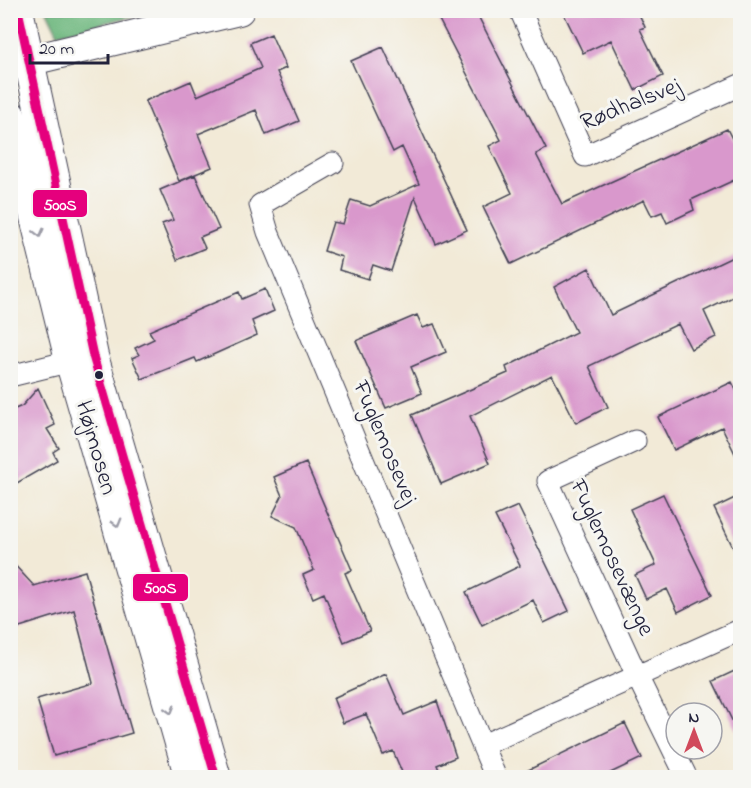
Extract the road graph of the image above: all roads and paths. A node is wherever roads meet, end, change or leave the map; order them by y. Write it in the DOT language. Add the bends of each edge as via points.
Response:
graph roads {
  1 [pos="18,10"];
  2 [pos="239,10"];
  3 [pos="520,10"];
  4 [pos="20,63"];
  5 [pos="741,85"];
  6 [pos="10,115"];
  7 [pos="333,163"];
  8 [pos="82,358"];
  9 [pos="10,376"];
  10 [pos="635,441"];
  11 [pos="741,630"];
  12 [pos="638,678"];
  13 [pos="483,746"];
  14 [pos="189,777"];
  15 [pos="216,777"];
  16 [pos="496,777"];
  17 [pos="687,777"];
  1 -- 4 [label="street, Højmosen"];
  2 -- 4 [label="street"];
  3 -- 5 [label="street, Rødhalsvej" via="585,156"];
  4 -- 8 [label="street, Højmosen"];
  6 -- 8 [label="street, Højmosen, one-way"];
  7 -- 13 [label="street, Fuglemosevej" via="260,205 272,243"];
  8 -- 9 [label="street"];
  8 -- 14 [label="street, Højmosen, one-way"];
  8 -- 15 [label="street, Højmosen"];
  10 -- 12 [label="street, Fuglemosevænge" via="548,481"];
  11 -- 12 [label="street, Fuglemosevænge"];
  12 -- 13 [label="street, Fuglemosevænge"];
  12 -- 17 [label="street, Fuglemosevænge"];
  13 -- 16 [label="street, Fuglemosevej"];
}
